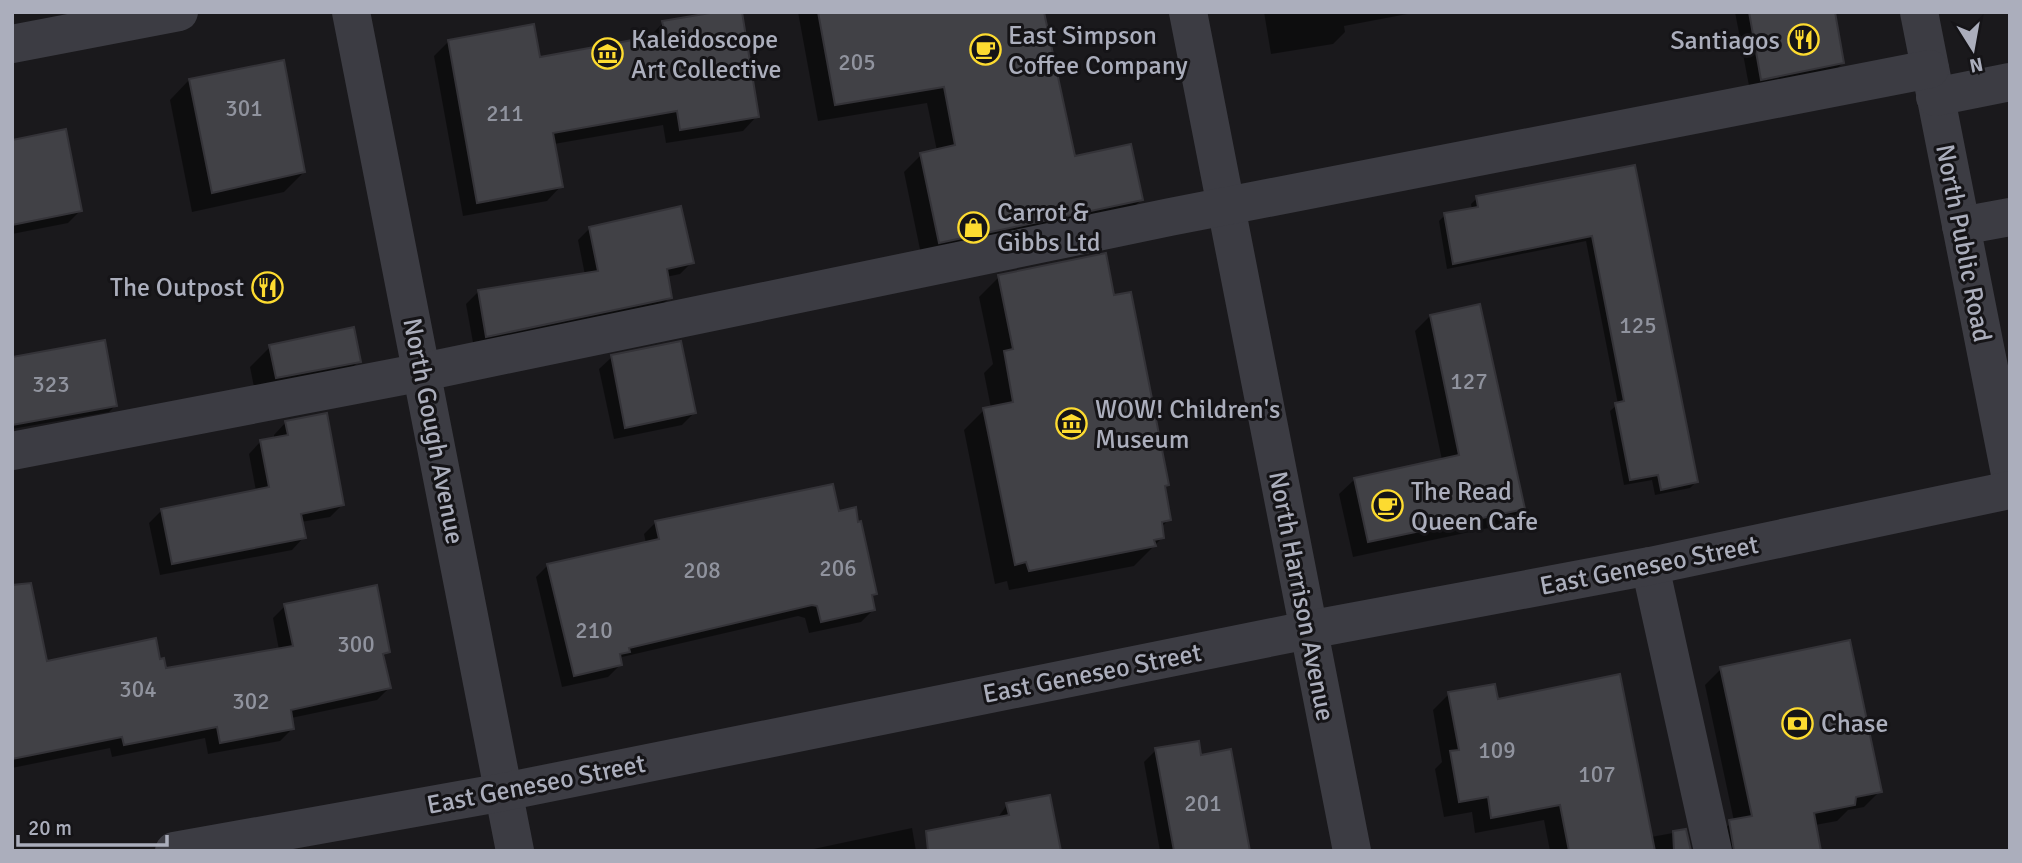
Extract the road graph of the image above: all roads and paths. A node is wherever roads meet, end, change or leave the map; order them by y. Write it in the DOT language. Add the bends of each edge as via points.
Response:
graph roads {
  1 [pos="179,12"];
  2 [pos="351,12"];
  3 [pos="1188,12"];
  4 [pos="1919,12"];
  5 [pos="12,44"];
  6 [pos="2010,82"];
  7 [pos="1932,83"];
  8 [pos="1227,205"];
  9 [pos="2010,217"];
  10 [pos="1961,226"];
  11 [pos="423,372"];
  12 [pos="12,451"];
  13 [pos="2010,474"];
  14 [pos="2010,490"];
  15 [pos="1650,566"];
  16 [pos="1308,630"];
  17 [pos="504,792"];
  18 [pos="174,851"];
  19 [pos="515,851"];
  20 [pos="1352,851"];
  21 [pos="1713,851"];
  1 -- 5 [label="street"];
  2 -- 11 [label="street, North Gough Avenue"];
  3 -- 8 [label="street, North Harrison Avenue"];
  4 -- 7 [label="street, North Public Road"];
  6 -- 7 [label="street"];
  7 -- 8 [label="street"];
  7 -- 10 [label="street, North Public Road"];
  8 -- 11 [label="street"];
  8 -- 16 [label="street, North Harrison Avenue"];
  9 -- 10 [label="street"];
  10 -- 13 [label="street, North Public Road"];
  11 -- 12 [label="street"];
  11 -- 17 [label="street, North Gough Avenue"];
  14 -- 15 [label="street, East Geneseo Street"];
  15 -- 16 [label="street, East Geneseo Street"];
  15 -- 21 [label="street"];
  16 -- 17 [label="street, East Geneseo Street"];
  16 -- 20 [label="street, North Harrison Avenue"];
  17 -- 18 [label="street, East Geneseo Street"];
  17 -- 19 [label="street, North Gough Avenue"];
}
